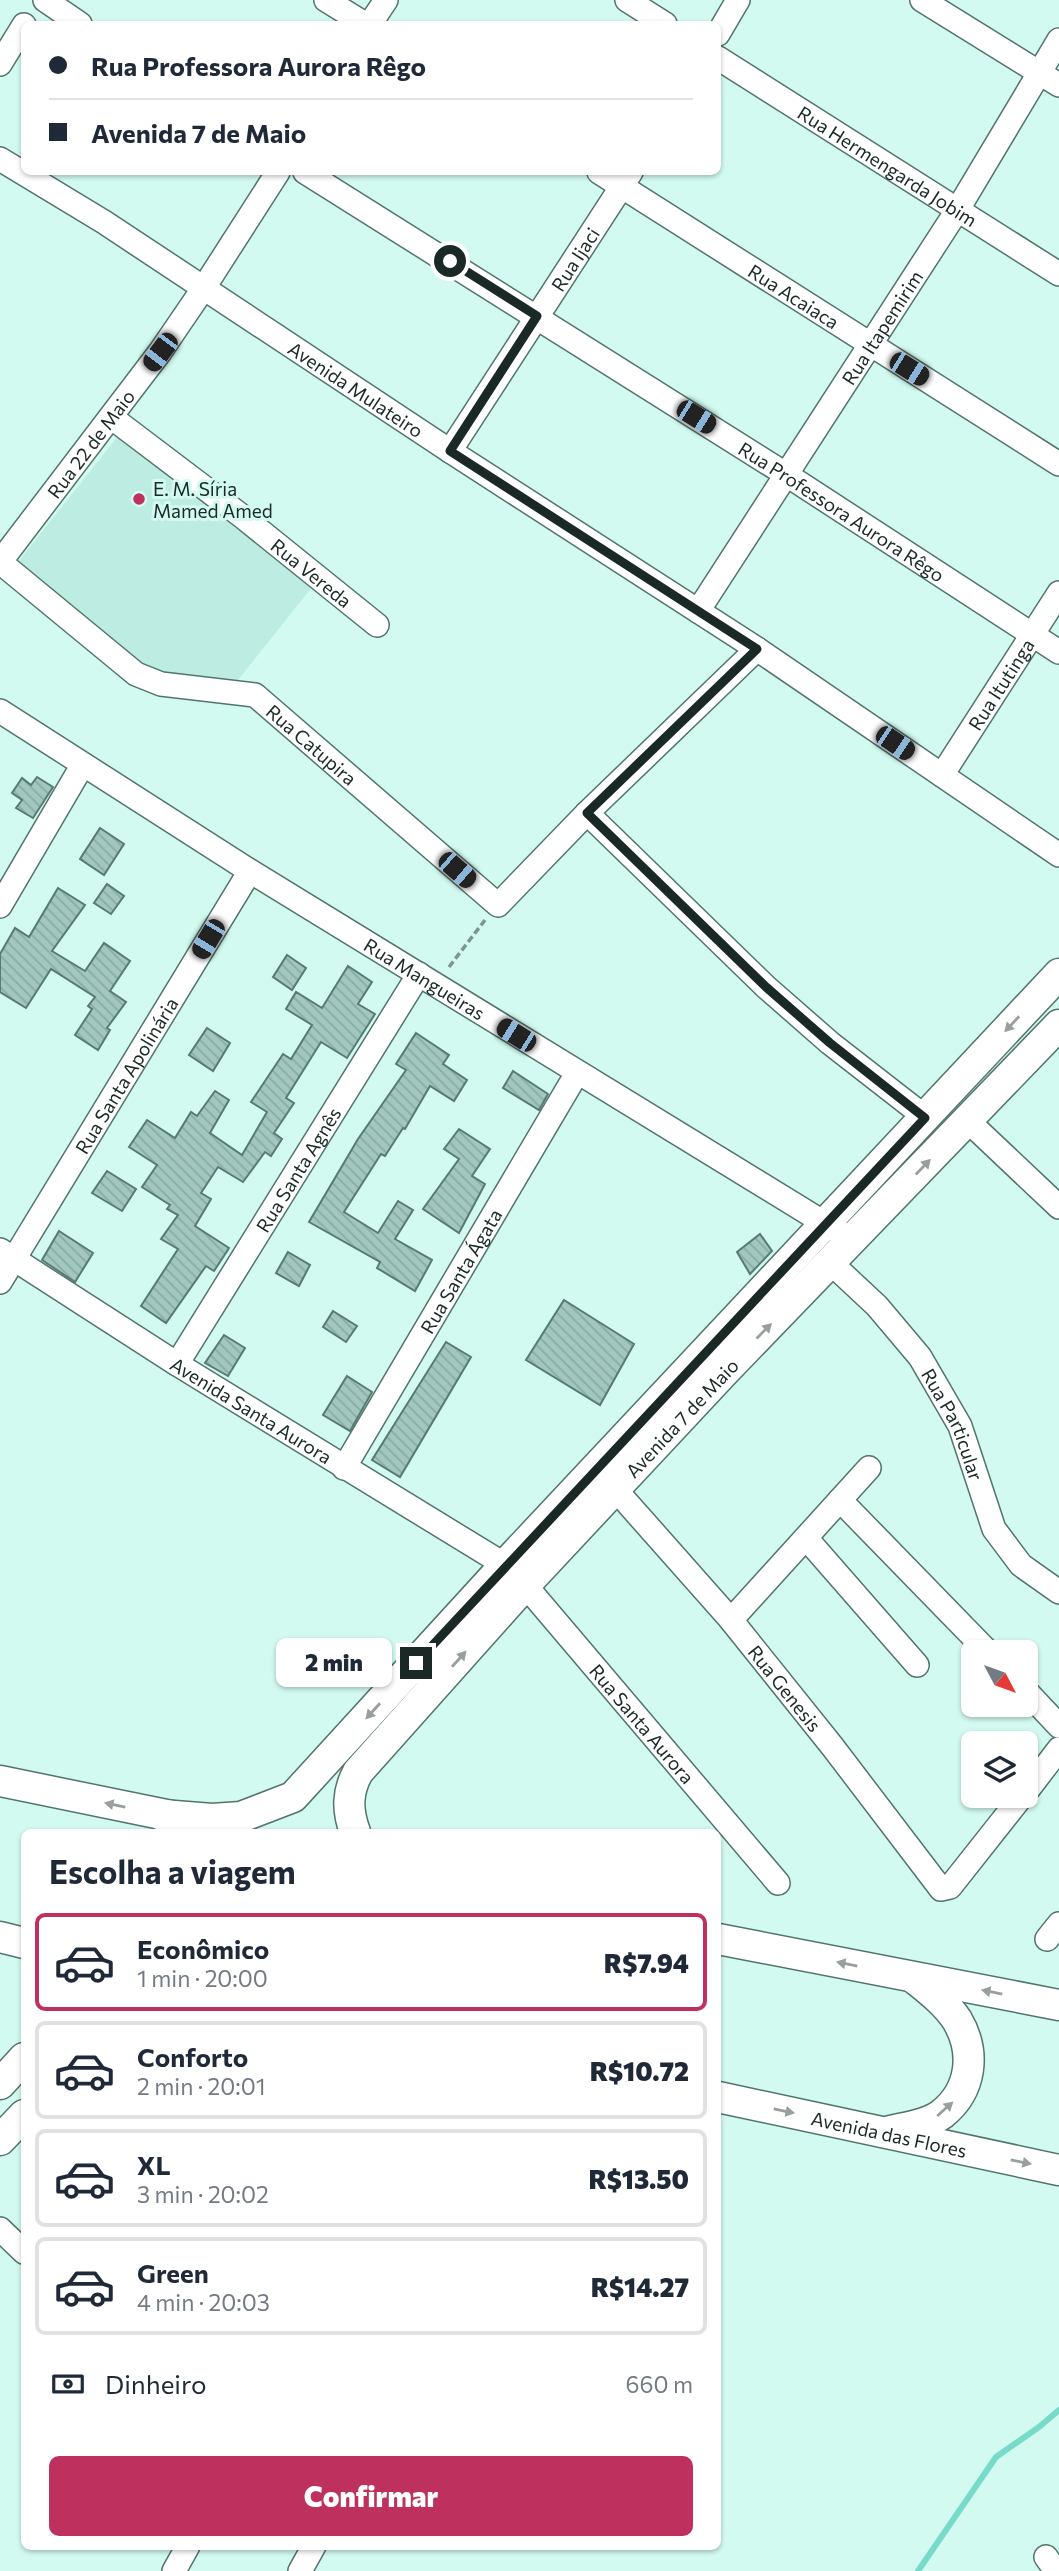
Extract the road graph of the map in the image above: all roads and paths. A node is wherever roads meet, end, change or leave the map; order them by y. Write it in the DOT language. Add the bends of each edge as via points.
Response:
graph roads {
  1 [pos="43,0"];
  2 [pos="326,0"];
  3 [pos="386,0"];
  4 [pos="627,0"];
  5 [pos="738,0"];
  6 [pos="922,0"];
  7 [pos="28,21"];
  8 [pos="75,21"];
  9 [pos="360,21"];
  10 [pos="372,21"];
  11 [pos="660,21"];
  12 [pos="721,29"];
  13 [pos="21,31"];
  14 [pos="1059,40"];
  15 [pos="721,60"];
  16 [pos="0,64"];
  17 [pos="1049,79"];
  18 [pos="4,169"];
  19 [pos="276,175"];
  20 [pos="310,175"];
  21 [pos="626,179"];
  22 [pos="958,209"];
  23 [pos="1059,274"];
  24 [pos="203,289"];
  25 [pos="537,316"];
  26 [pos="869,344"];
  27 [pos="111,416"];
  28 [pos="450,451"];
  29 [pos="1059,464"];
  30 [pos="788,475"];
  31 [pos="0,562"];
  32 [pos="1059,593"];
  33 [pos="698,611"];
  34 [pos="377,625"];
  35 [pos="1033,634"];
  36 [pos="757,649"];
  37 [pos="1059,652"];
  38 [pos="0,711"];
  39 [pos="82,765"];
  40 [pos="942,775"];
  41 [pos="587,813"];
  42 [pos="1059,855"];
  43 [pos="250,871"];
  44 [pos="498,905"];
  45 [pos="0,906"];
  46 [pos="1059,974"];
  47 [pos="427,979"];
  48 [pos="1059,1025"];
  49 [pos="577,1073"];
  50 [pos="925,1118"];
  51 [pos="968,1121"];
  52 [pos="1059,1207"];
  53 [pos="825,1223"];
  54 [pos="852,1240"];
  55 [pos="7,1254"];
  56 [pos="831,1263"];
  57 [pos="0,1282"];
  58 [pos="177,1364"];
  59 [pos="344,1468"];
  60 [pos="869,1468"];
  61 [pos="615,1489"];
  62 [pos="840,1500"];
  63 [pos="806,1538"];
  64 [pos="515,1575"];
  65 [pos="1059,1592"];
  66 [pos="731,1620"];
  67 [pos="976,1640"];
  68 [pos="917,1665"];
  69 [pos="1038,1704"];
  70 [pos="1059,1726"];
  71 [pos="1059,1749"];
  72 [pos="1038,1775"];
  73 [pos="0,1781"];
  74 [pos="1012,1808"];
  75 [pos="162,1815"];
  76 [pos="238,1829"];
  77 [pos="354,1829"];
  78 [pos="778,1883"];
  79 [pos="0,1937"];
  80 [pos="721,1940"];
  81 [pos="21,1942"];
  82 [pos="914,1978"];
  83 [pos="1059,2005"];
  84 [pos="21,2061"];
  85 [pos="0,2084"];
  86 [pos="721,2098"];
  87 [pos="21,2118"];
  88 [pos="883,2133"];
  89 [pos="0,2140"];
  90 [pos="1059,2170"];
  91 [pos="0,2229"];
  92 [pos="21,2249"];
  93 [pos="186,2550"];
  94 [pos="312,2550"];
  95 [pos="174,2571"];
  96 [pos="300,2571"];
  1 -- 7 [label="street"];
  1 -- 8 [label="street"];
  2 -- 9 [label="street"];
  3 -- 10 [label="street"];
  4 -- 11 [label="street"];
  5 -- 12 [label="street"];
  6 -- 17 [label="street"];
  13 -- 16 [label="street"];
  14 -- 17 [label="street, Rua Itapemirim"];
  15 -- 22 [label="street, Rua Hermengarda Jobim"];
  17 -- 22 [label="street, Rua Itapemirim"];
  18 -- 24 [label="street, Avenida Mulateiro" via="104,222"];
  19 -- 24 [label="street, Rua 22 de Maio"];
  20 -- 25 [label="street, Rua Professora Aurora Rêgo"];
  21 -- 25 [label="street, Rua Ijaci"];
  21 -- 26 [label="street, Rua Acaiaca"];
  22 -- 23 [label="street, Rua Hermengarda Jobim"];
  22 -- 26 [label="street, Rua Itapemirim"];
  24 -- 27 [label="street, Rua 22 de Maio"];
  24 -- 28 [label="street, Avenida Mulateiro"];
  25 -- 28 [label="street, Rua Ijaci"];
  25 -- 30 [label="street, Rua Professora Aurora Rêgo"];
  26 -- 29 [label="street, Rua Acaiaca"];
  26 -- 30 [label="street, Rua Itapemirim"];
  27 -- 31 [label="street, Rua 22 de Maio"];
  27 -- 34 [label="street, Rua Vereda"];
  28 -- 33 [label="street, Avenida Mulateiro"];
  30 -- 33 [label="street, Rua Itapemirim"];
  30 -- 35 [label="street, Rua Professora Aurora Rêgo"];
  31 -- 44 [label="street, Rua Catupira" via="146,680 255,695"];
  32 -- 35 [label="street, Rua Itutinga"];
  33 -- 36 [label="street, Avenida Mulateiro"];
  35 -- 37 [label="street, Rua Professora Aurora Rêgo"];
  35 -- 40 [label="street, Rua Itutinga"];
  36 -- 40 [label="street, Avenida Mulateiro"];
  36 -- 41 [label="street"];
  38 -- 39 [label="street, Rua Mangueiras"];
  39 -- 43 [label="street, Rua Mangueiras"];
  39 -- 45 [label="street"];
  40 -- 42 [label="street, Avenida Mulateiro"];
  41 -- 44 [label="street"];
  41 -- 50 [label="street" via="766,987"];
  43 -- 47 [label="street, Rua Mangueiras"];
  43 -- 55 [label="street, Rua Santa Apolinária"];
  44 -- 47 [label="path"];
  46 -- 50 [label="main road, Avenida 7 de Maio, one-way"];
  47 -- 49 [label="street, Rua Mangueiras"];
  47 -- 58 [label="street, Rua Santa Agnês"];
  48 -- 51 [label="main road, Avenida 7 de Maio"];
  49 -- 53 [label="street, Rua Mangueiras"];
  49 -- 59 [label="street, Rua Santa Ágata"];
  50 -- 53 [label="main road, Avenida 7 de Maio"];
  51 -- 52 [label="street"];
  54 -- 51 [label="main road, Avenida 7 de Maio, one-way"];
  53 -- 54 [label="street, Rua Mangueiras"];
  53 -- 64 [label="main road, Avenida 7 de Maio"];
  54 -- 56 [label="main road, Avenida 7 de Maio"];
  55 -- 57 [label="street, Rua Santa Apolinária"];
  55 -- 58 [label="street, Avenida Santa Aurora"];
  61 -- 56 [label="main road, Avenida 7 de Maio, one-way"];
  56 -- 65 [label="street, Rua Particular" via="877,1306 920,1357 960,1426 994,1529 1021,1565"];
  58 -- 59 [label="street, Avenida Santa Aurora"];
  59 -- 64 [label="street, Avenida Santa Aurora"];
  60 -- 62 [label="street"];
  61 -- 64 [label="main road, Avenida 7 de Maio"];
  61 -- 66 [label="street, Rua Genesis"];
  62 -- 63 [label="street"];
  62 -- 67 [label="street"];
  63 -- 66 [label="street"];
  63 -- 68 [label="street"];
  64 -- 75 [label="main road, Avenida 7 de Maio, one-way" via="293,1797 241,1817"];
  77 -- 64 [label="main road, Avenida 7 de Maio, one-way" via="348,1801 358,1772"];
  64 -- 78 [label="street, Rua Santa Aurora"];
  66 -- 74 [label="street, Rua Genesis" via="941,1889 950,1887"];
  69 -- 70 [label="street"];
  71 -- 72 [label="street"];
  75 -- 73 [label="main road, one-way"];
  75 -- 76 [label="main road"];
  79 -- 81 [label="main road"];
  82 -- 80 [label="main road, one-way"];
  83 -- 82 [label="main road, one-way"];
  88 -- 82 [label="main road, one-way" via="941,2114 966,2080 970,2061 957,2021 943,2002"];
  84 -- 85 [label="main road"];
  86 -- 88 [label="main road, Avenida das Flores, one-way"];
  87 -- 89 [label="main road"];
  88 -- 90 [label="main road, Avenida das Flores, one-way"];
  91 -- 92 [label="street"];
  93 -- 95 [label="street"];
  94 -- 96 [label="street"];
}
